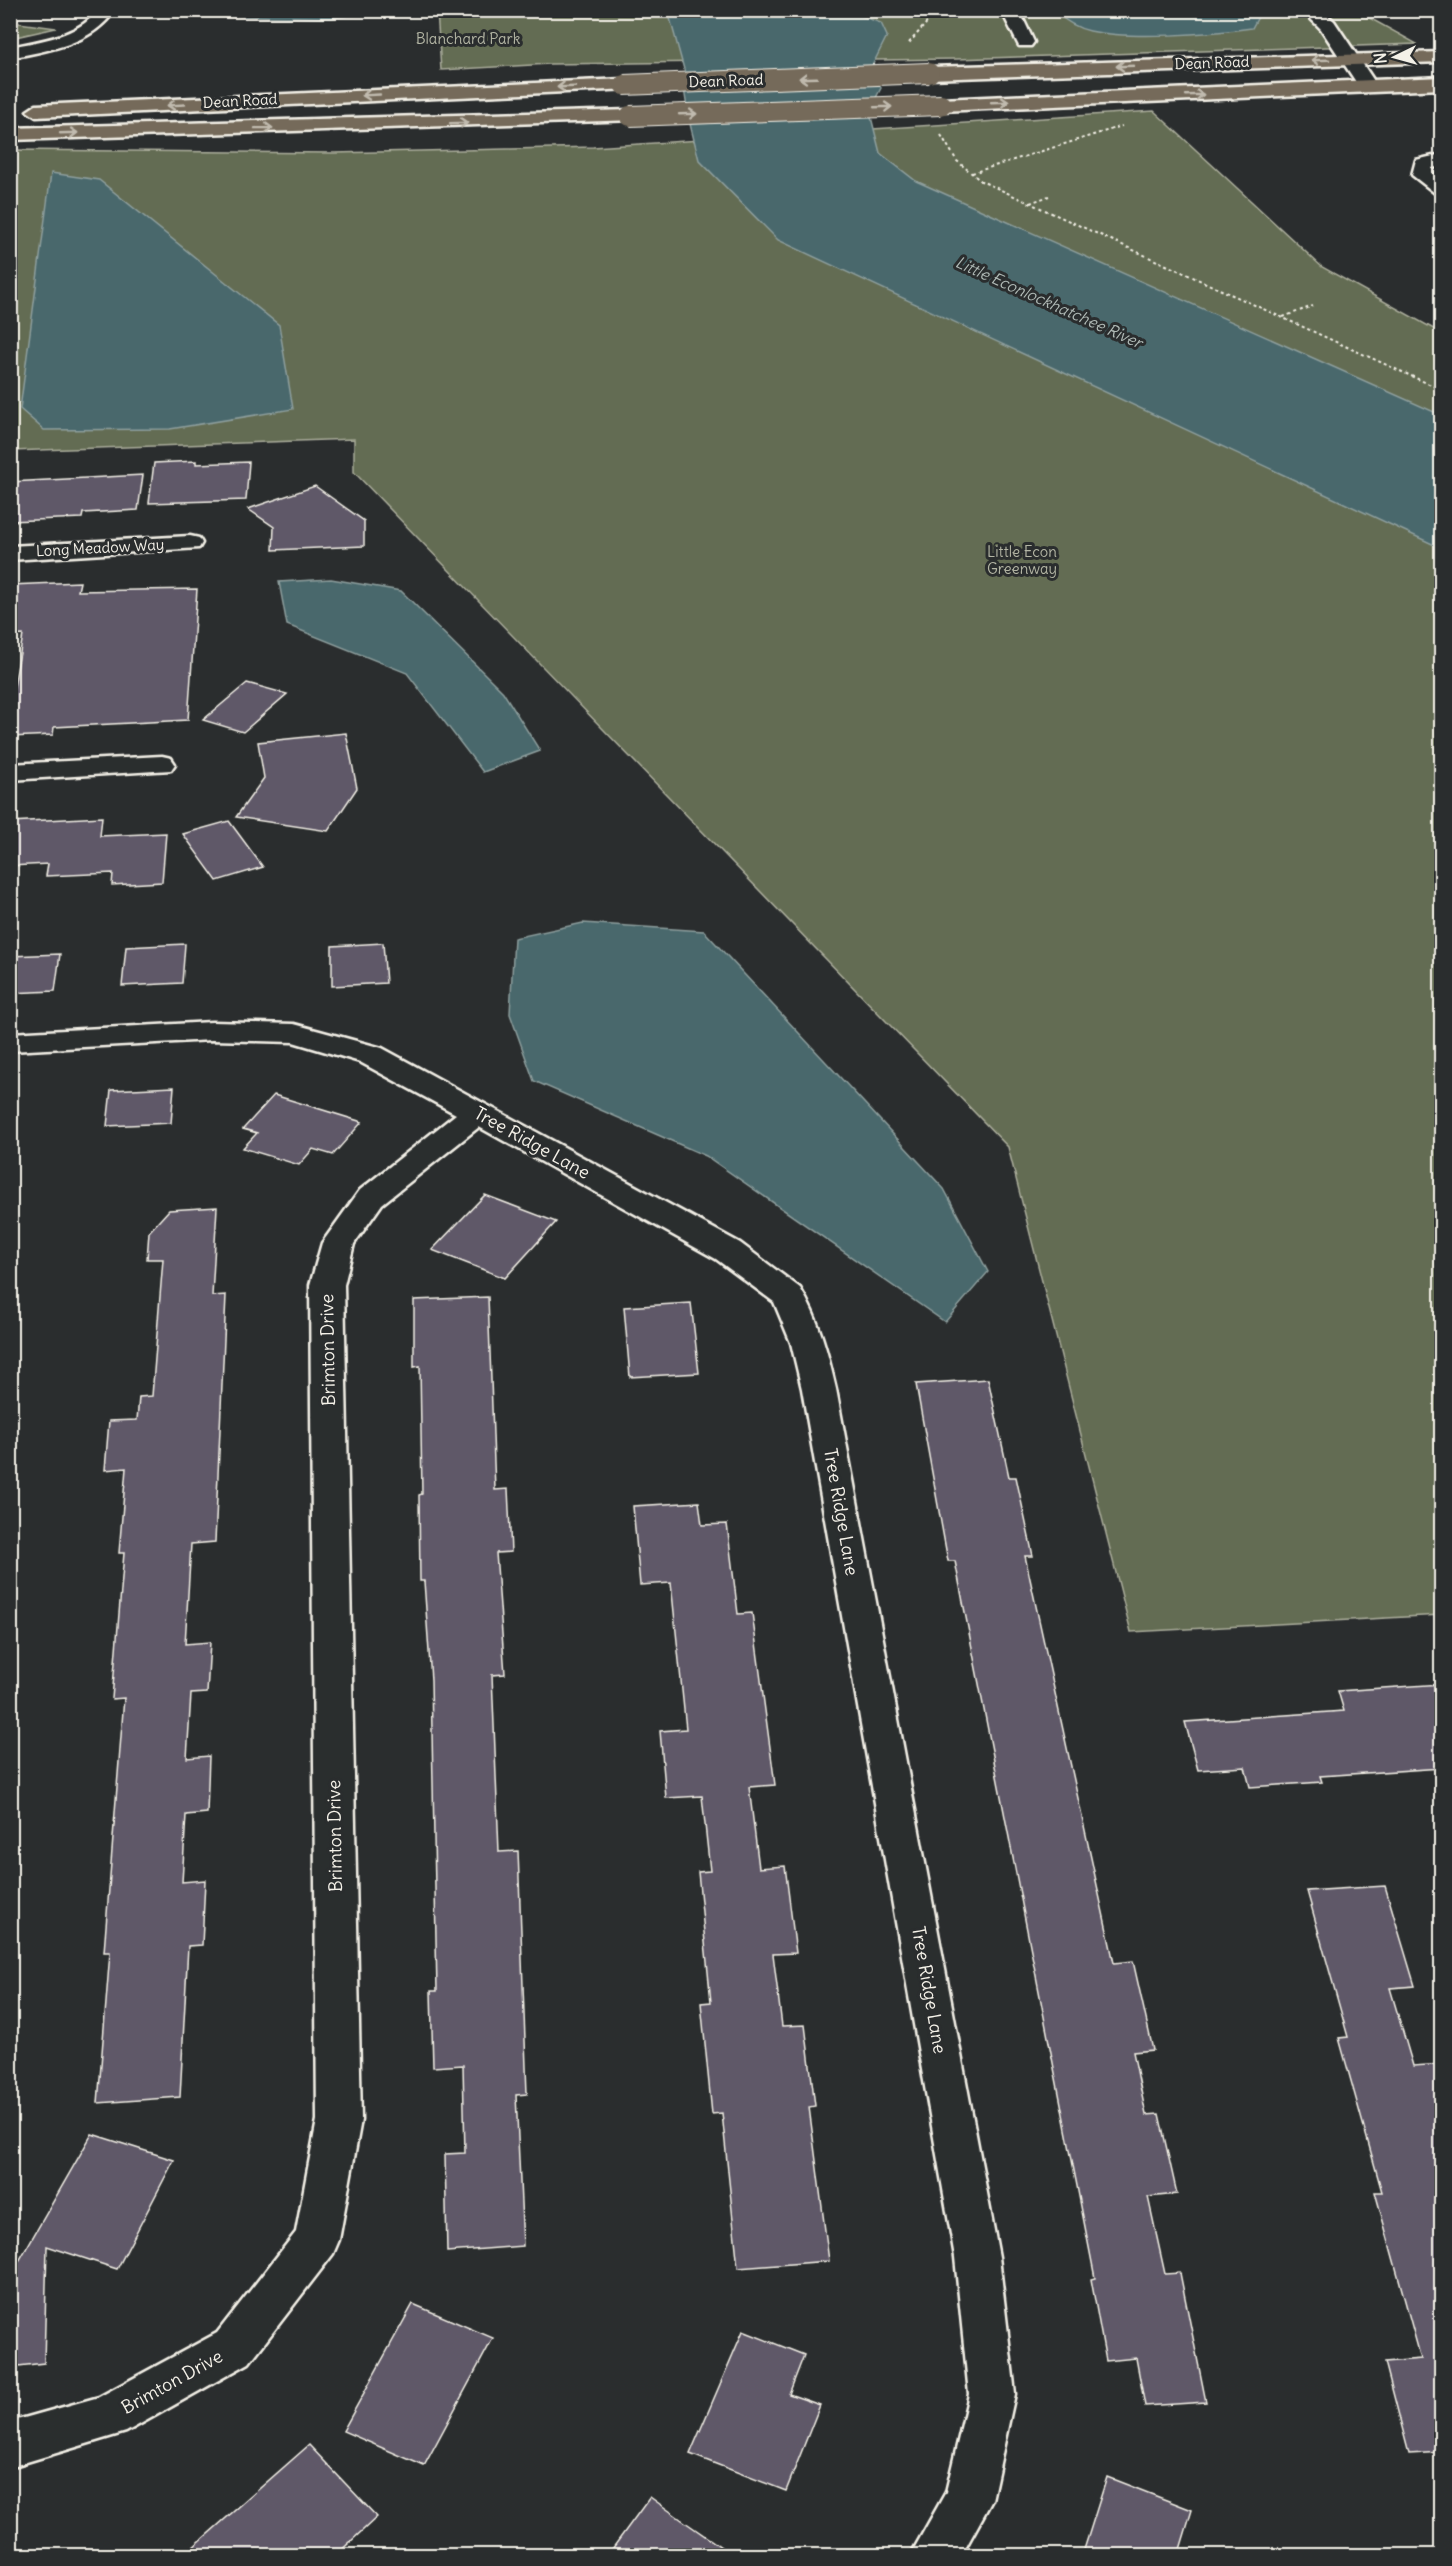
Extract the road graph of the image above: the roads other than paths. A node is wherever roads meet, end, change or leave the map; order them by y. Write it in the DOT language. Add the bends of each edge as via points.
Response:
graph roads {
  1 [pos="107,10"];
  2 [pos="1010,10"];
  3 [pos="1311,10"];
  4 [pos="1025,42"];
  5 [pos="10,53"];
  6 [pos="1442,57"];
  7 [pos="1351,59"];
  8 [pos="1442,84"];
  9 [pos="1369,87"];
  10 [pos="14,112"];
  11 [pos="10,134"];
  12 [pos="1442,160"];
  13 [pos="1442,189"];
  14 [pos="190,543"];
  15 [pos="10,553"];
  16 [pos="162,764"];
  17 [pos="10,772"];
  18 [pos="10,1042"];
  19 [pos="477,1113"];
  20 [pos="10,2445"];
  21 [pos="934,2556"];
  1 -- 5 [label="street" via="84,31"];
  2 -- 4 [label="street"];
  3 -- 7 [label="street" via="1328,25"];
  6 -- 7 [label="main road, Dean Road"];
  7 -- 9 [label="street"];
  7 -- 10 [label="main road, Dean Road, one-way, bridge"];
  8 -- 9 [label="main road, Dean Road"];
  11 -- 9 [label="main road, Dean Road, one-way, bridge" via="630,116"];
  12 -- 13 [label="street" via="1423,164 1422,175"];
  14 -- 15 [label="street, Long Meadow Way"];
  16 -- 17 [label="street"];
  18 -- 19 [label="street, Tree Ridge Lane" via="212,1030 294,1033 371,1055"];
  19 -- 20 [label="street, Brimton Drive" via="371,1197 338,1243 327,1285 339,2120 317,2240 233,2349 110,2416"];
  19 -- 21 [label="street, Tree Ridge Lane" via="728,1251 788,1296 808,1343 967,2198 992,2394 968,2500"];
}
